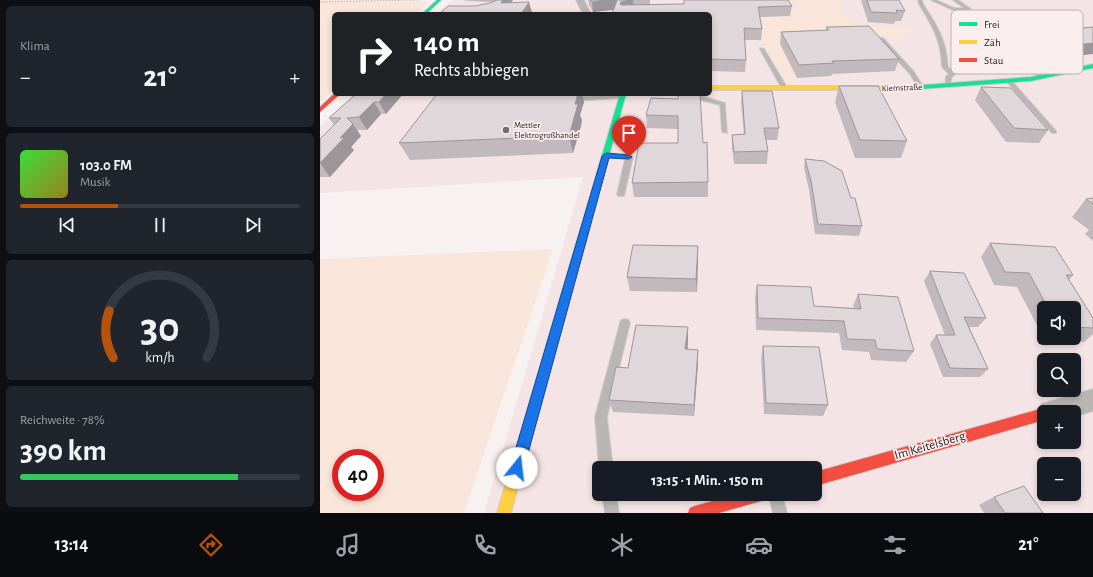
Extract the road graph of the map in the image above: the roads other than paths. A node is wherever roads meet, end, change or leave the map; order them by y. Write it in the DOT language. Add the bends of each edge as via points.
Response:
graph roads {
  1 [pos="439,0"];
  2 [pos="580,0"];
  3 [pos="920,0"];
  4 [pos="933,0"];
  5 [pos="955,0"];
  6 [pos="466,2"];
  7 [pos="499,8"];
  8 [pos="426,12"];
  9 [pos="586,12"];
  10 [pos="881,39"];
  11 [pos="762,49"];
  12 [pos="1093,66"];
  13 [pos="1083,68"];
  14 [pos="951,73"];
  15 [pos="952,74"];
  16 [pos="1038,74"];
  17 [pos="1052,74"];
  18 [pos="1042,76"];
  19 [pos="1008,80"];
  20 [pos="947,86"];
  21 [pos="712,88"];
  22 [pos="921,88"];
  23 [pos="785,89"];
  24 [pos="335,96"];
  25 [pos="600,96"];
  26 [pos="623,96"];
  27 [pos="691,96"];
  28 [pos="564,99"];
  29 [pos="320,110"];
  30 [pos="724,132"];
  31 [pos="1054,132"];
  32 [pos="606,156"];
  33 [pos="622,194"];
  34 [pos="625,323"];
  35 [pos="1093,400"];
  36 [pos="1075,405"];
  37 [pos="1037,416"];
  38 [pos="605,461"];
  39 [pos="822,477"];
  40 [pos="610,501"];
  41 [pos="736,501"];
  42 [pos="777,501"];
  43 [pos="504,513"];
  44 [pos="612,513"];
  45 [pos="694,513"];
  46 [pos="780,513"];
  1 -- 8 [label="street"];
  2 -- 9 [label="street"];
  3 -- 14 [label="lane" via="935,26 944,49 945,67"];
  4 -- 5 [label="lane" via="954,9 970,8"];
  6 -- 7 [label="lane" via="501,2 503,4"];
  10 -- 22 [label="lane" via="912,73"];
  11 -- 23 [label="lane"];
  12 -- 13 [label="street, Kiemstraße"];
  15 -- 20 [label="lane" via="948,76"];
  16 -- 18 [label="lane"];
  17 -- 18 [label="street, Kiemstraße"];
  18 -- 19 [label="street, Kiemstraße"];
  19 -- 20 [label="street, Kiemstraße"];
  19 -- 31 [label="lane"];
  20 -- 22 [label="street, Kiemstraße"];
  21 -- 23 [label="street, Kiemstraße"];
  22 -- 23 [label="street, Kiemstraße"];
  24 -- 29 [label="street"];
  25 -- 28 [label="lane"];
  26 -- 32 [label="street"];
  27 -- 30 [label="lane" via="723,104"];
  32 -- 33 [label="lane" via="629,157"];
  32 -- 43 [label="street"];
  34 -- 38 [label="lane" via="601,418"];
  35 -- 36 [label="street"];
  37 -- 39 [label="street, Im Keitelsberg"];
  40 -- 44 [label="lane"];
  41 -- 45 [label="street"];
  42 -- 46 [label="lane"];
}
